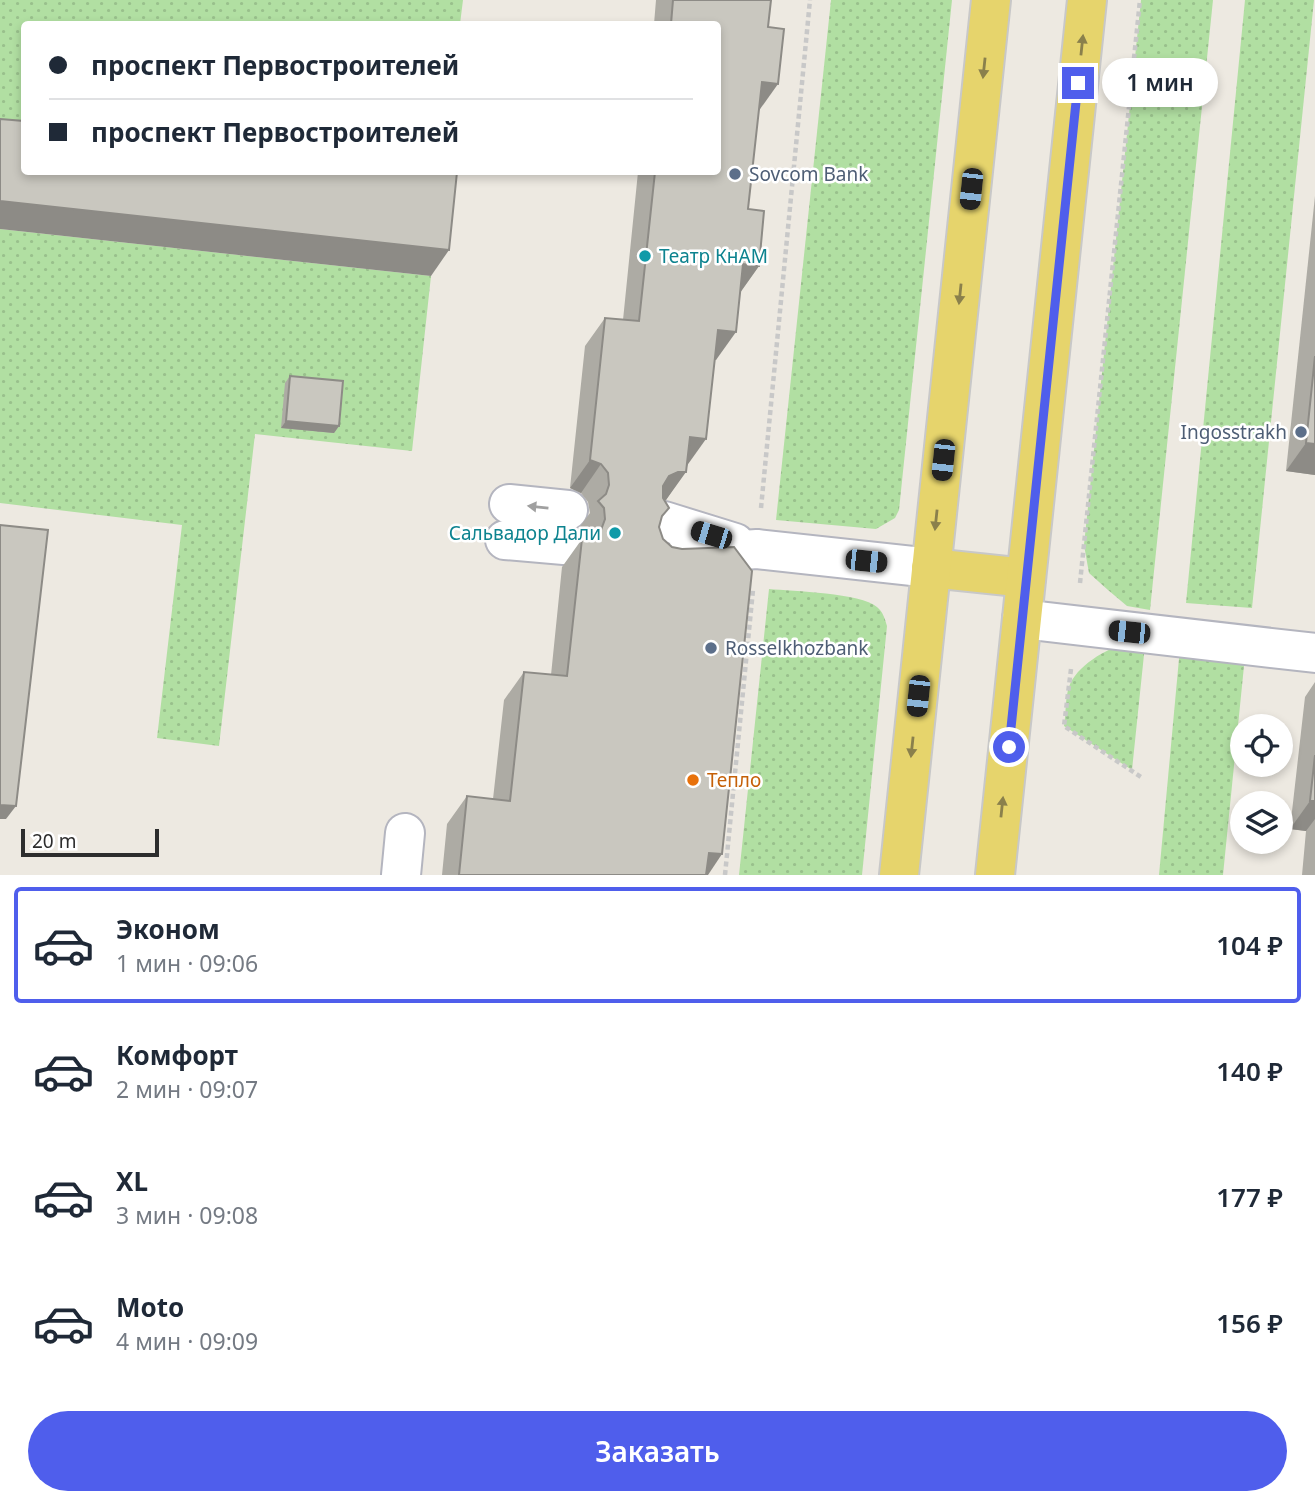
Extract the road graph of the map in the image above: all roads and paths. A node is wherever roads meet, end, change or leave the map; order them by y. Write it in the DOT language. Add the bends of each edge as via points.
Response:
graph roads {
  1 [pos="810,0"];
  2 [pos="991,0"];
  3 [pos="1087,0"];
  4 [pos="1140,0"];
  5 [pos="507,522"];
  6 [pos="566,528"];
  7 [pos="663,538"];
  8 [pos="757,549"];
  9 [pos="931,568"];
  10 [pos="1026,578"];
  11 [pos="1022,620"];
  12 [pos="1075,626"];
  13 [pos="1315,653"];
  14 [pos="1141,777"];
  15 [pos="405,833"];
  16 [pos="401,875"];
  17 [pos="725,875"];
  18 [pos="899,875"];
  19 [pos="995,875"];
  1 -- 8 [label="path"];
  2 -- 9 [label="main road, one-way"];
  10 -- 3 [label="main road, one-way"];
  4 -- 12 [label="path"];
  5 -- 6 [label="lane"];
  7 -- 8 [label="lane"];
  8 -- 9 [label="lane"];
  8 -- 17 [label="path"];
  9 -- 10 [label="main road"];
  9 -- 18 [label="main road, one-way"];
  10 -- 11 [label="main road"];
  11 -- 12 [label="lane"];
  19 -- 11 [label="main road, one-way"];
  12 -- 13 [label="lane"];
  12 -- 14 [label="path" via="1064,726"];
  15 -- 16 [label="lane"];
}
